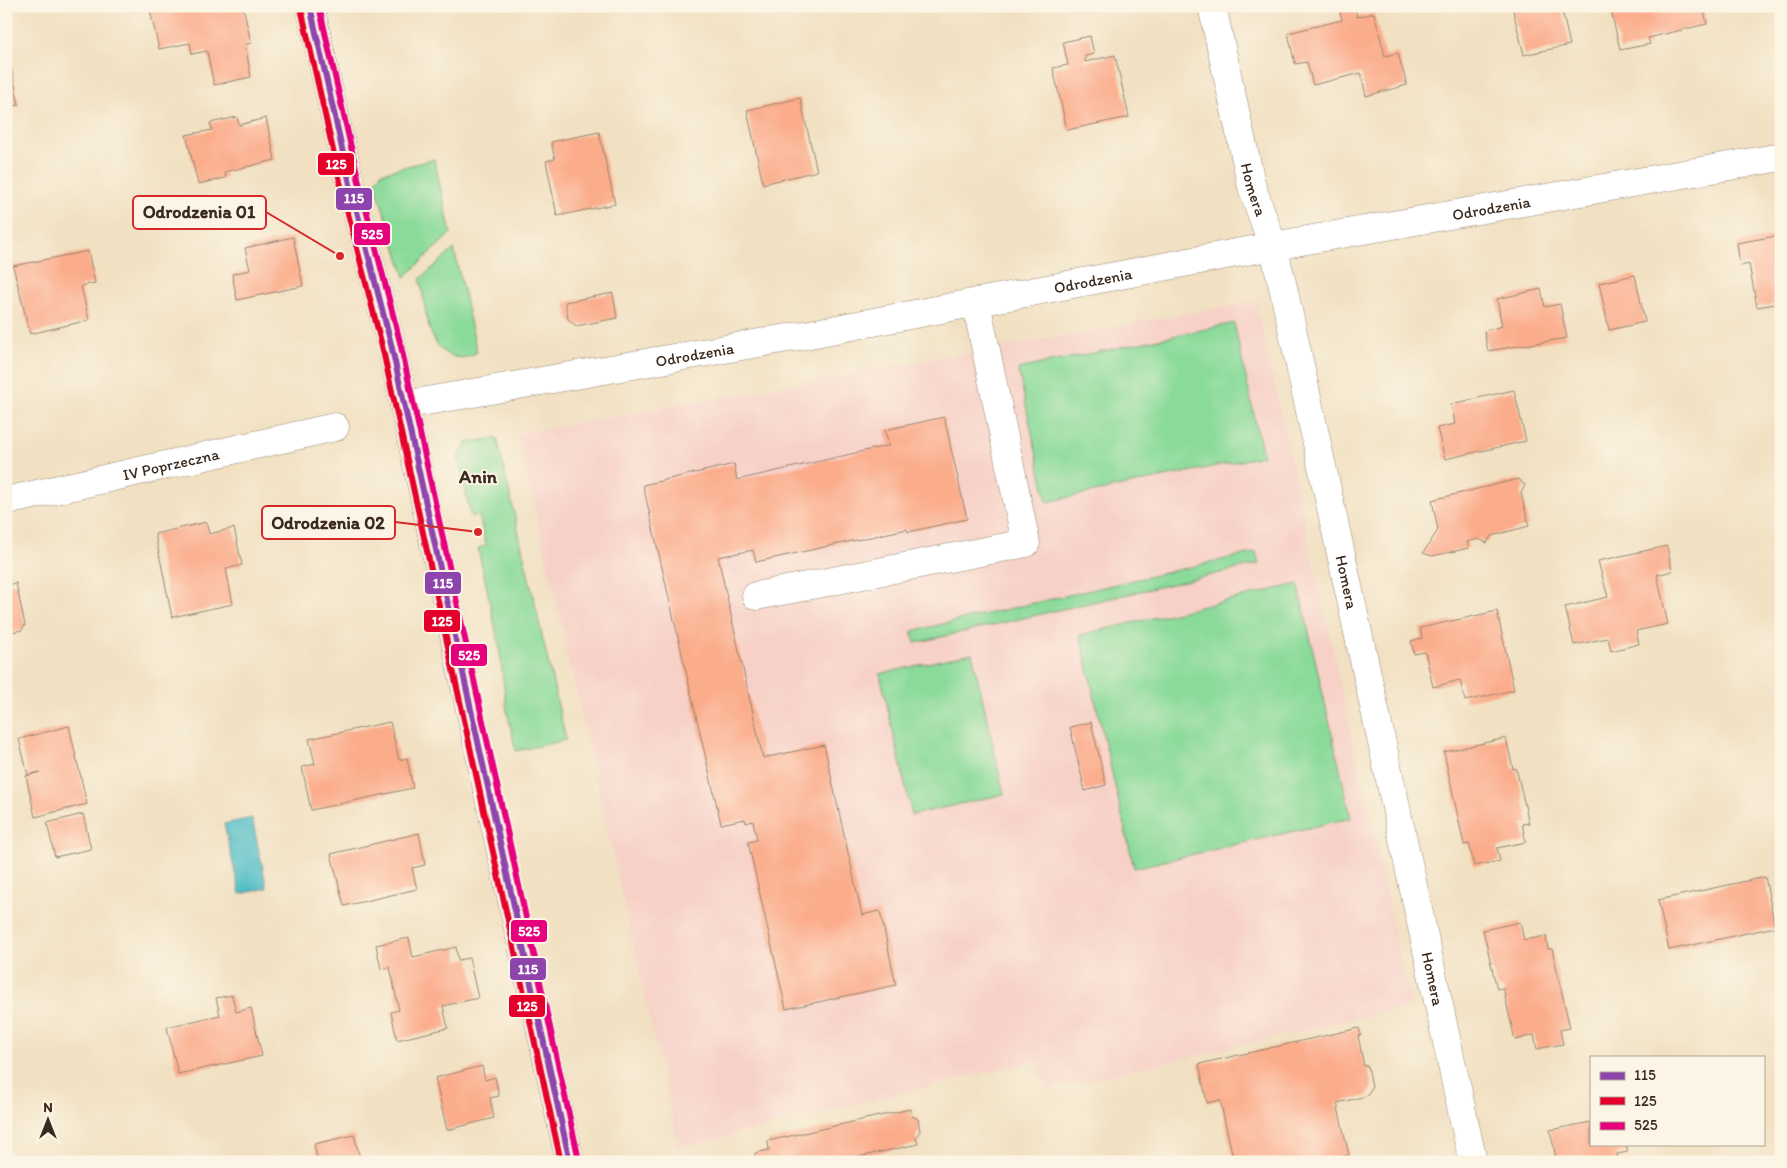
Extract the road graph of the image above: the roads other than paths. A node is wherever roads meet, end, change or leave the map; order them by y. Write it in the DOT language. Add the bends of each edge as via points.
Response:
graph roads {
  1 [pos="310,6"];
  2 [pos="1212,6"];
  3 [pos="1781,157"];
  4 [pos="1272,246"];
  5 [pos="976,302"];
  6 [pos="404,405"];
  7 [pos="335,427"];
  8 [pos="6,501"];
  9 [pos="756,596"];
  10 [pos="570,1162"];
  11 [pos="1473,1162"];
  1 -- 6 [label="street"];
  2 -- 4 [label="street, Homera" via="1252,187"];
  3 -- 4 [label="street, Odrodzenia"];
  4 -- 5 [label="street, Odrodzenia"];
  4 -- 11 [label="street, Homera"];
  5 -- 6 [label="street, Odrodzenia"];
  5 -- 9 [label="street" via="1026,543"];
  6 -- 10 [label="street"];
  7 -- 8 [label="street, IV Poprzeczna"];
}
